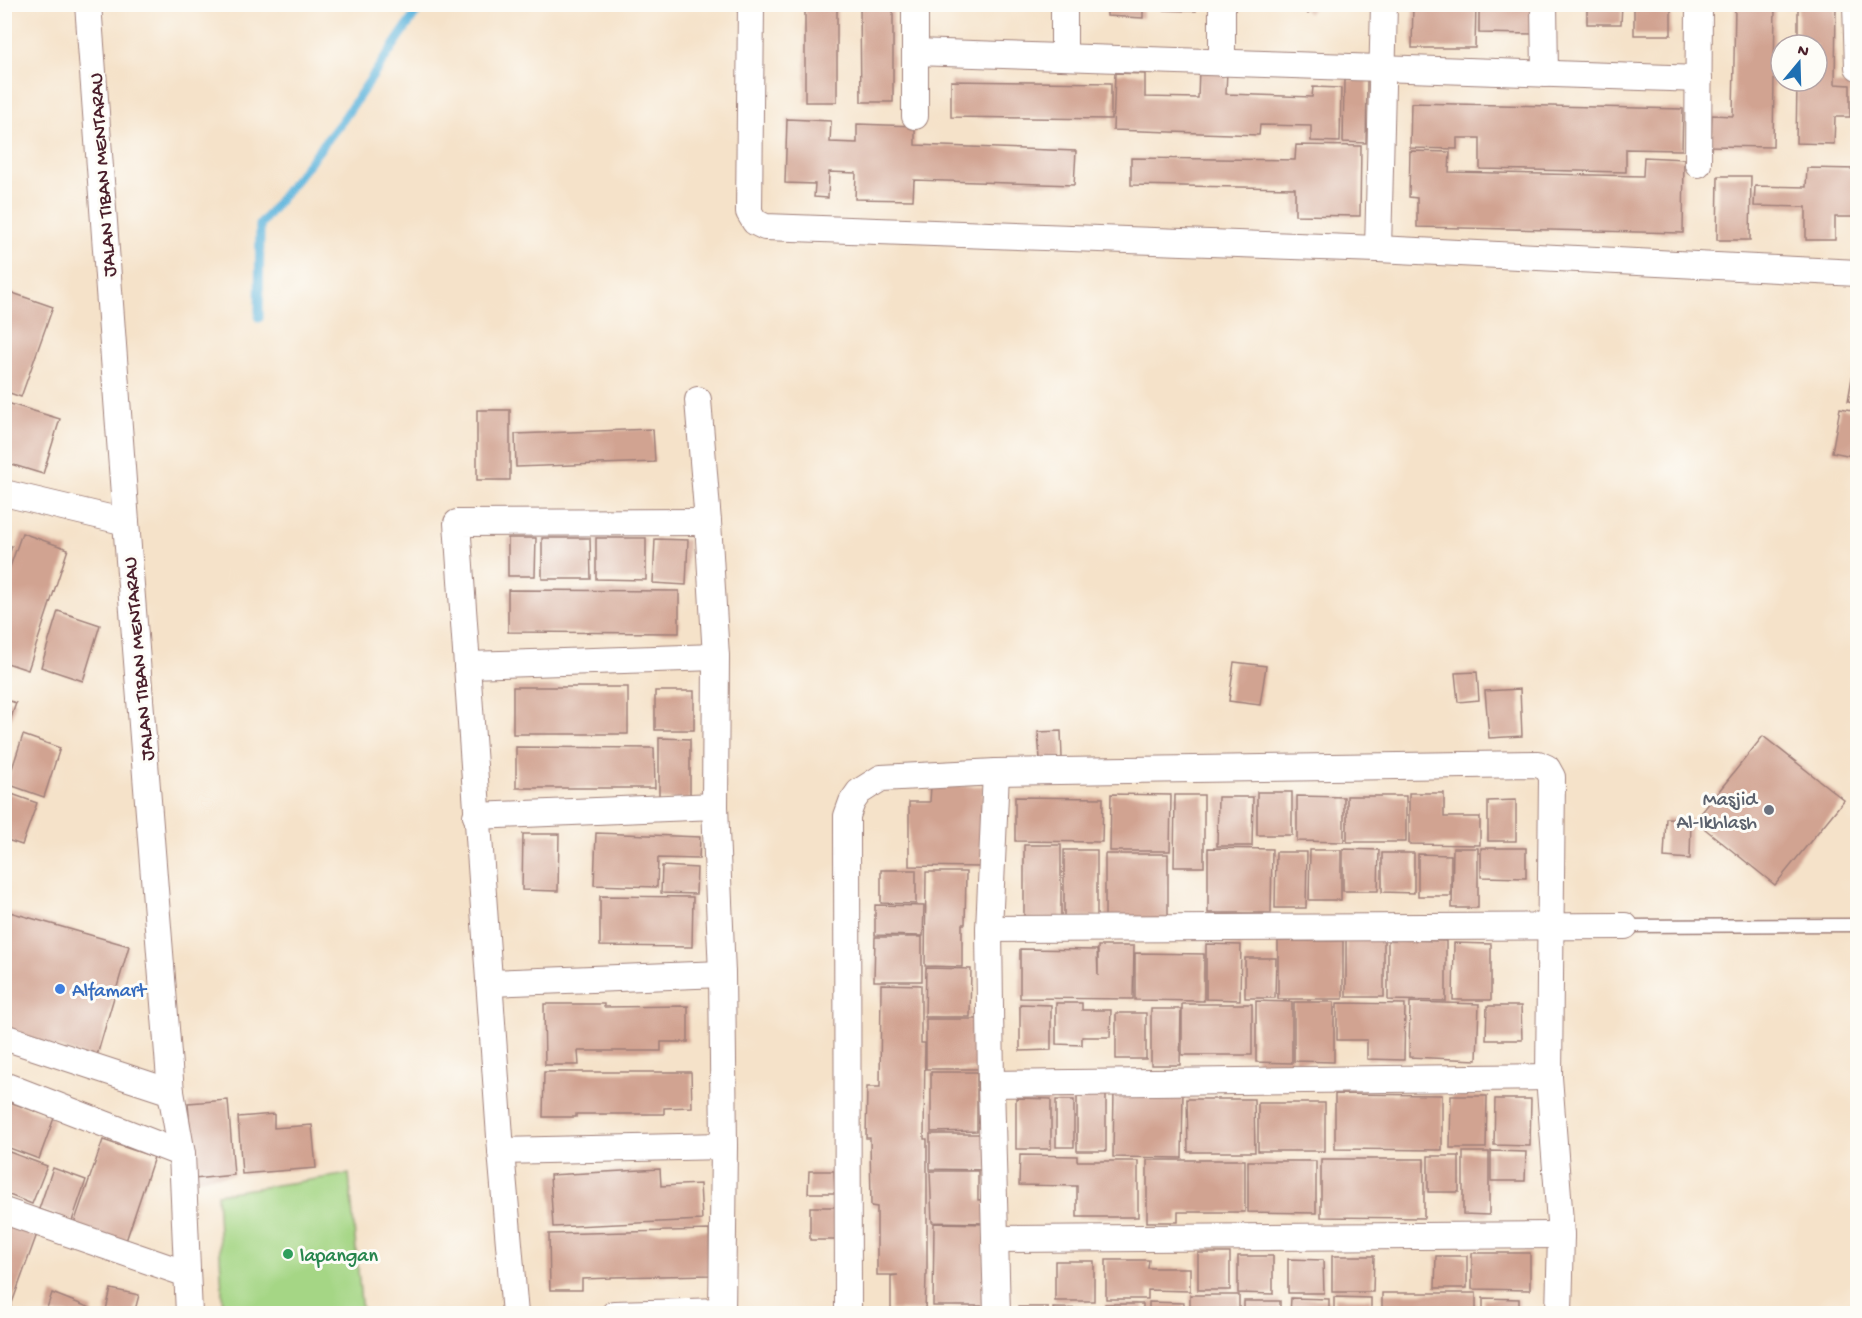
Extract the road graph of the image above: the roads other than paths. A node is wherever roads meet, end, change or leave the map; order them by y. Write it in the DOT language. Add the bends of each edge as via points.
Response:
graph roads {
  1 [pos="88,4"];
  2 [pos="751,4"];
  3 [pos="915,4"];
  4 [pos="1064,4"];
  5 [pos="1222,4"];
  6 [pos="1384,4"];
  7 [pos="1544,4"];
  8 [pos="1699,4"];
  9 [pos="1856,4"];
  10 [pos="915,52"];
  11 [pos="1064,57"];
  12 [pos="1222,63"];
  13 [pos="1857,67"];
  14 [pos="1383,68"];
  15 [pos="1545,74"];
  16 [pos="1699,79"];
  17 [pos="915,117"];
  18 [pos="1698,164"];
  19 [pos="1378,249"];
  20 [pos="1857,273"];
  21 [pos="698,400"];
  22 [pos="4,493"];
  23 [pos="126,522"];
  24 [pos="708,522"];
  25 [pos="716,657"];
  26 [pos="467,665"];
  27 [pos="996,772"];
  28 [pos="715,807"];
  29 [pos="476,816"];
  30 [pos="1857,925"];
  31 [pos="1551,926"];
  32 [pos="1625,926"];
  33 [pos="989,929"];
  34 [pos="722,974"];
  35 [pos="489,983"];
  36 [pos="4,1037"];
  37 [pos="1549,1077"];
  38 [pos="991,1084"];
  39 [pos="4,1085"];
  40 [pos="171,1092"];
  41 [pos="724,1146"];
  42 [pos="501,1151"];
  43 [pos="182,1154"];
  44 [pos="4,1211"];
  45 [pos="1561,1235"];
  46 [pos="995,1239"];
  47 [pos="187,1274"];
  48 [pos="722,1312"];
  49 [pos="189,1314"];
  50 [pos="515,1314"];
  51 [pos="614,1314"];
  52 [pos="848,1314"];
  53 [pos="997,1314"];
  54 [pos="1559,1314"];
  1 -- 23 [label="street, JALAN TIBAN MENTARAU"];
  2 -- 19 [label="street" via="749,212 755,222 765,227"];
  3 -- 10 [label="street"];
  4 -- 11 [label="street"];
  5 -- 12 [label="street"];
  6 -- 14 [label="street"];
  7 -- 15 [label="street"];
  8 -- 16 [label="street"];
  9 -- 13 [label="street"];
  10 -- 11 [label="street"];
  10 -- 17 [label="street"];
  11 -- 12 [label="street"];
  12 -- 14 [label="street"];
  14 -- 15 [label="street"];
  14 -- 19 [label="street"];
  15 -- 16 [label="street"];
  16 -- 18 [label="street"];
  19 -- 20 [label="street"];
  21 -- 24 [label="street"];
  22 -- 23 [label="street"];
  23 -- 40 [label="street, JALAN TIBAN MENTARAU"];
  24 -- 25 [label="street"];
  24 -- 26 [label="street" via="457,523"];
  25 -- 26 [label="street"];
  25 -- 28 [label="street"];
  26 -- 29 [label="street"];
  27 -- 31 [label="street" via="1538,764 1547,768 1552,777"];
  27 -- 33 [label="street"];
  27 -- 52 [label="street" via="882,778 859,792 847,816"];
  28 -- 29 [label="street"];
  28 -- 34 [label="street"];
  29 -- 35 [label="street"];
  30 -- 32 [label="lane"];
  31 -- 32 [label="street"];
  31 -- 33 [label="street"];
  31 -- 37 [label="street"];
  33 -- 38 [label="street"];
  34 -- 35 [label="street"];
  34 -- 41 [label="street"];
  35 -- 42 [label="street"];
  36 -- 40 [label="street"];
  37 -- 38 [label="street"];
  37 -- 45 [label="street"];
  38 -- 46 [label="street"];
  39 -- 43 [label="street"];
  40 -- 43 [label="street, JALAN TIBAN MENTARAU"];
  41 -- 42 [label="street"];
  41 -- 48 [label="street"];
  42 -- 50 [label="street"];
  43 -- 47 [label="street, JALAN TIBAN MENTARAU"];
  44 -- 47 [label="street"];
  45 -- 46 [label="street"];
  45 -- 54 [label="street"];
  46 -- 53 [label="street"];
  47 -- 49 [label="street, JALAN TIBAN MENTARAU"];
  48 -- 51 [label="street"];
}
